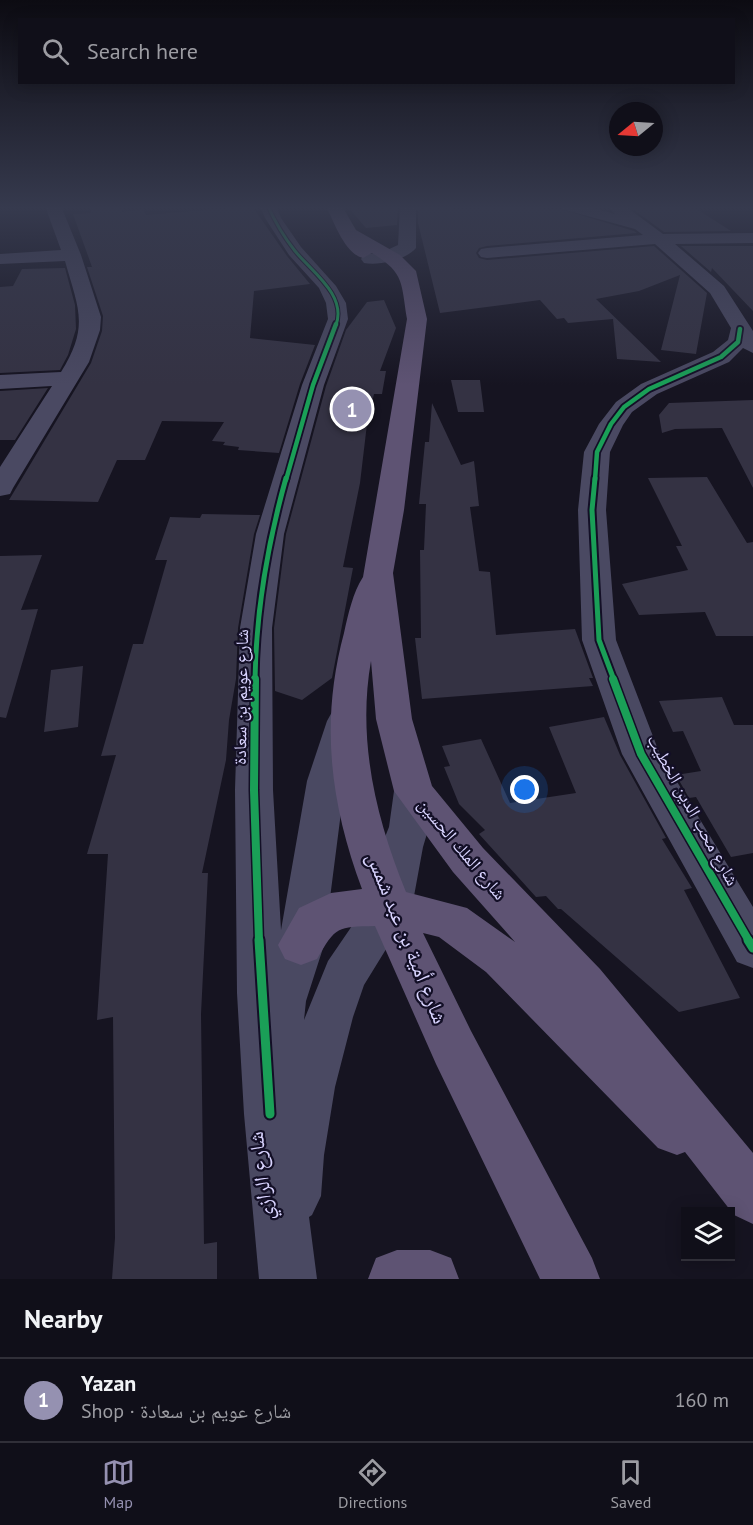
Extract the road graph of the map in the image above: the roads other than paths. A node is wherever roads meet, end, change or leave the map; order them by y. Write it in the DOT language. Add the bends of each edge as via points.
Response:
graph roads {
  1 [pos="75,266"];
  2 [pos="308,266"];
  3 [pos="384,266"];
  4 [pos="400,266"];
  5 [pos="689,266"];
  6 [pos="395,279"];
  7 [pos="747,338"];
  8 [pos="67,378"];
  9 [pos="0,382"];
  10 [pos="0,488"];
  11 [pos="378,573"];
  12 [pos="348,711"];
  13 [pos="414,791"];
  14 [pos="390,907"];
  15 [pos="301,945"];
  16 [pos="753,948"];
  17 [pos="270,1114"];
  18 [pos="753,1198"];
  19 [pos="288,1271"];
  20 [pos="397,1279"];
  21 [pos="430,1279"];
  22 [pos="571,1279"];
  1 -- 8 [label="street" via="91,324 87,343"];
  2 -- 17 [label="street, شارع عويم بن سعادة" via="327,286 336,303 338,319 313,385 270,534 256,628 255,802 261,993"];
  3 -- 6 [label="main road, شارع الملك الحسين"];
  4 -- 6 [label="main road"];
  5 -- 7 [label="street" via="717,290"];
  6 -- 11 [label="main road, شارع الملك الحسين" via="417,319"];
  7 -- 16 [label="street, شارع محب الدين الخطيب" via="721,357 649,389 624,407 597,452 592,510 599,640 641,754"];
  8 -- 9 [label="street"];
  8 -- 10 [label="street"];
  11 -- 12 [label="main road, شارع أمية بن عبد شمس" via="360,624"];
  11 -- 13 [label="main road, شارع الملك الحسين" via="394,719"];
  12 -- 14 [label="main road, شارع أمية بن عبد شمس" via="348,754 357,812"];
  12 -- 15 [label="street, شارع الرازي" via="326,781"];
  13 -- 14 [label="street, شارع الرازي"];
  13 -- 18 [label="main road, شارع الملك الحسين" via="468,860 583,984"];
  14 -- 15 [label="main road" via="331,912 315,921"];
  14 -- 18 [label="main road" via="451,921 502,958 647,1101"];
  14 -- 19 [label="street, شارع الرازي" via="344,976 310,1087 297,1155"];
  14 -- 22 [label="main road, شارع أمية بن عبد شمس" via="439,1020"];
  15 -- 17 [label="street, شارع الرازي" via="282,1001"];
  17 -- 19 [label="street, شارع الرازي"];
  20 -- 21 [label="main road"];
}
